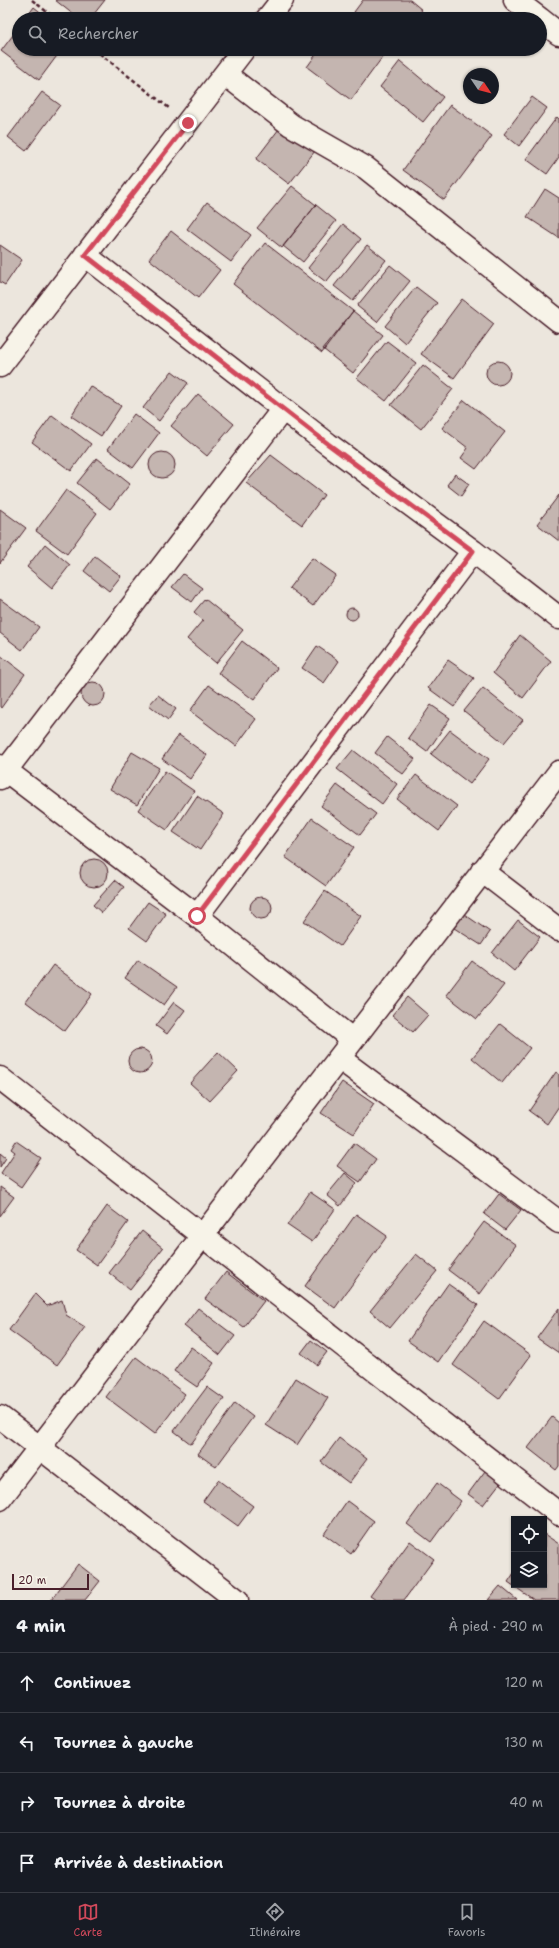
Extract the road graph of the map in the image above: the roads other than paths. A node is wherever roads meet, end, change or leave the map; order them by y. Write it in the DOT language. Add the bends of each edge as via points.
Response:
graph roads {
  1 [pos="282,0"];
  2 [pos="515,0"];
  3 [pos="273,12"];
  4 [pos="531,12"];
  5 [pos="547,25"];
  6 [pos="559,34"];
  7 [pos="239,56"];
  8 [pos="225,74"];
  9 [pos="85,255"];
  10 [pos="559,321"];
  11 [pos="0,366"];
  12 [pos="283,409"];
  13 [pos="473,551"];
  14 [pos="559,618"];
  15 [pos="2,771"];
  16 [pos="559,772"];
  17 [pos="482,872"];
  18 [pos="197,916"];
  19 [pos="559,930"];
  20 [pos="353,1040"];
  21 [pos="339,1058"];
  22 [pos="0,1078"];
  23 [pos="559,1222"];
  24 [pos="203,1235"];
  25 [pos="0,1417"];
  26 [pos="39,1448"];
  27 [pos="0,1499"];
  28 [pos="559,1514"];
  29 [pos="238,1600"];
  1 -- 3 [label="street"];
  2 -- 4 [label="street"];
  5 -- 6 [label="street"];
  7 -- 8 [label="street"];
  8 -- 9 [label="street"];
  8 -- 10 [label="street" via="291,125 366,168"];
  9 -- 11 [label="street"];
  9 -- 12 [label="street"];
  12 -- 13 [label="street"];
  12 -- 15 [label="street"];
  13 -- 14 [label="street"];
  13 -- 18 [label="street"];
  15 -- 18 [label="street"];
  16 -- 17 [label="street"];
  17 -- 19 [label="street"];
  17 -- 20 [label="street"];
  18 -- 20 [label="street"];
  20 -- 21 [label="street"];
  21 -- 23 [label="street"];
  21 -- 24 [label="street"];
  22 -- 24 [label="street"];
  24 -- 26 [label="street"];
  24 -- 28 [label="street"];
  25 -- 26 [label="street"];
  26 -- 27 [label="street"];
  26 -- 29 [label="street"];
}
